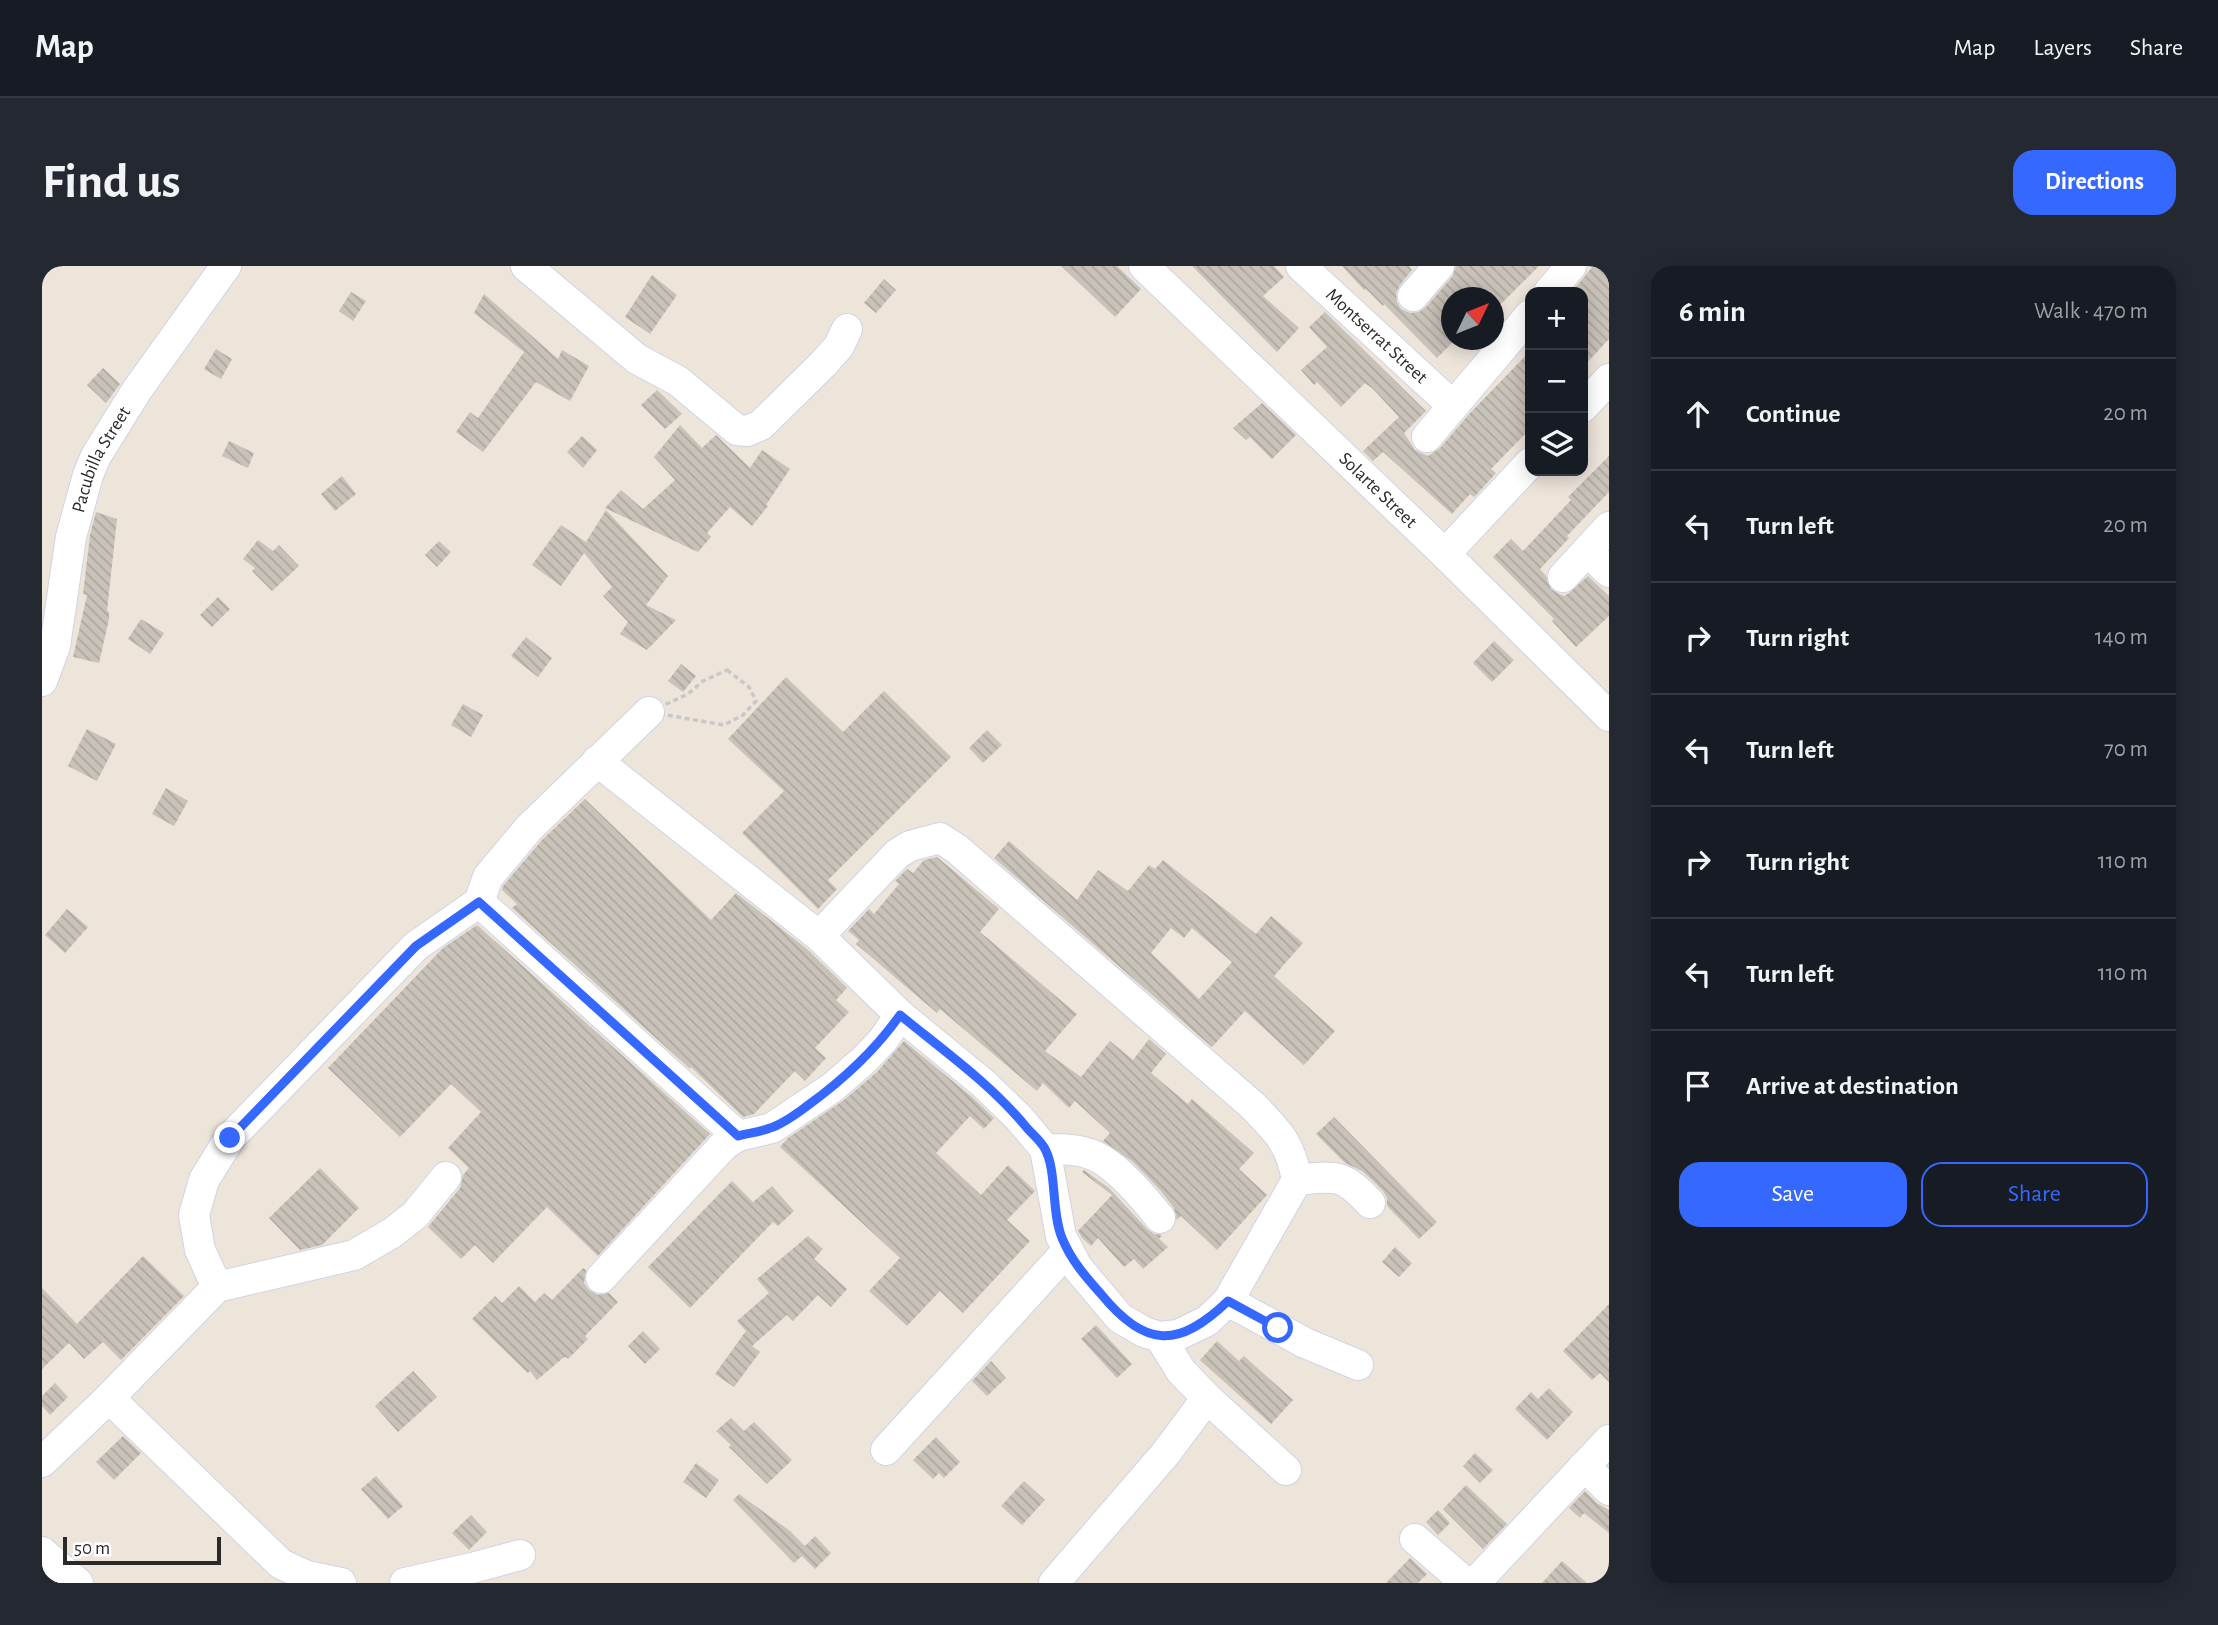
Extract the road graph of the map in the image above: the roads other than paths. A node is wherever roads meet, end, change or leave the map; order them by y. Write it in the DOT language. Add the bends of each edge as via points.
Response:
graph roads {
  1 [pos="226,266"];
  2 [pos="526,266"];
  3 [pos="1144,266"];
  4 [pos="1301,266"];
  5 [pos="1438,266"];
  6 [pos="1571,266"];
  7 [pos="1553,287"];
  8 [pos="1413,296"];
  9 [pos="1525,320"];
  10 [pos="848,329"];
  11 [pos="1609,379"];
  12 [pos="1588,402"];
  13 [pos="1453,406"];
  14 [pos="1427,437"];
  15 [pos="1525,468"];
  16 [pos="1609,527"];
  17 [pos="1587,551"];
  18 [pos="1445,554"];
  19 [pos="1609,572"];
  20 [pos="1563,577"];
  21 [pos="42,681"];
  22 [pos="649,712"];
  23 [pos="1609,716"];
  24 [pos="597,761"];
  25 [pos="479,902"];
  26 [pos="819,936"];
  27 [pos="900,1015"];
  28 [pos="738,1136"];
  29 [pos="1045,1149"];
  30 [pos="446,1177"];
  31 [pos="1297,1180"];
  32 [pos="1370,1203"];
  33 [pos="1160,1218"];
  34 [pos="1068,1250"];
  35 [pos="601,1278"];
  36 [pos="217,1287"];
  37 [pos="1228,1301"];
  38 [pos="1160,1337"];
  39 [pos="1359,1365"];
  40 [pos="109,1398"];
  41 [pos="1208,1398"];
  42 [pos="1609,1440"];
  43 [pos="886,1450"];
  44 [pos="42,1462"];
  45 [pos="1584,1466"];
  46 [pos="1286,1470"];
  47 [pos="1609,1490"];
  48 [pos="1415,1539"];
  49 [pos="42,1552"];
  50 [pos="520,1555"];
  51 [pos="78,1583"];
  52 [pos="341,1583"];
  53 [pos="405,1583"];
  54 [pos="1054,1583"];
  55 [pos="1466,1583"];
  56 [pos="1475,1583"];
  1 -- 21 [label="street, Pacubilla Street" via="96,456 71,537 55,646"];
  2 -- 10 [label="street" via="637,359 686,386 727,423 747,431 761,425 824,363"];
  3 -- 18 [label="street, Solarte Street"];
  4 -- 13 [label="street, Montserrat Street"];
  5 -- 8 [label="street"];
  6 -- 7 [label="street"];
  9 -- 13 [label="street"];
  11 -- 12 [label="street"];
  13 -- 14 [label="street"];
  15 -- 18 [label="street"];
  16 -- 17 [label="street"];
  17 -- 19 [label="street"];
  17 -- 20 [label="street"];
  18 -- 23 [label="street, Solarte Street"];
  22 -- 24 [label="street"];
  24 -- 25 [label="street" via="529,828 488,877"];
  24 -- 26 [label="street"];
  25 -- 28 [label="street"];
  25 -- 36 [label="street" via="416,946 230,1138 204,1180 194,1214 200,1250"];
  26 -- 27 [label="street"];
  26 -- 31 [label="street" via="897,854 910,845 940,838 1252,1105 1279,1133 1292,1155"];
  27 -- 28 [label="street" via="874,1050 833,1087 772,1128"];
  27 -- 29 [label="street" via="984,1084"];
  28 -- 35 [label="street" via="724,1145"];
  29 -- 33 [label="street" via="1095,1156"];
  29 -- 34 [label="street" via="1061,1236"];
  30 -- 36 [label="street" via="415,1215 354,1255"];
  31 -- 32 [label="street" via="1333,1176 1352,1184"];
  31 -- 37 [label="street"];
  34 -- 38 [label="street" via="1120,1318"];
  34 -- 43 [label="street"];
  36 -- 40 [label="street"];
  37 -- 38 [label="street" via="1208,1321 1178,1335"];
  37 -- 39 [label="street"];
  38 -- 41 [label="street" via="1181,1371"];
  40 -- 44 [label="street"];
  40 -- 52 [label="street" via="281,1564 307,1576"];
  41 -- 46 [label="street"];
  41 -- 54 [label="street"];
  42 -- 45 [label="street"];
  45 -- 47 [label="street"];
  45 -- 56 [label="street"];
  48 -- 55 [label="street"];
  49 -- 51 [label="street"];
  50 -- 53 [label="street"];
}
